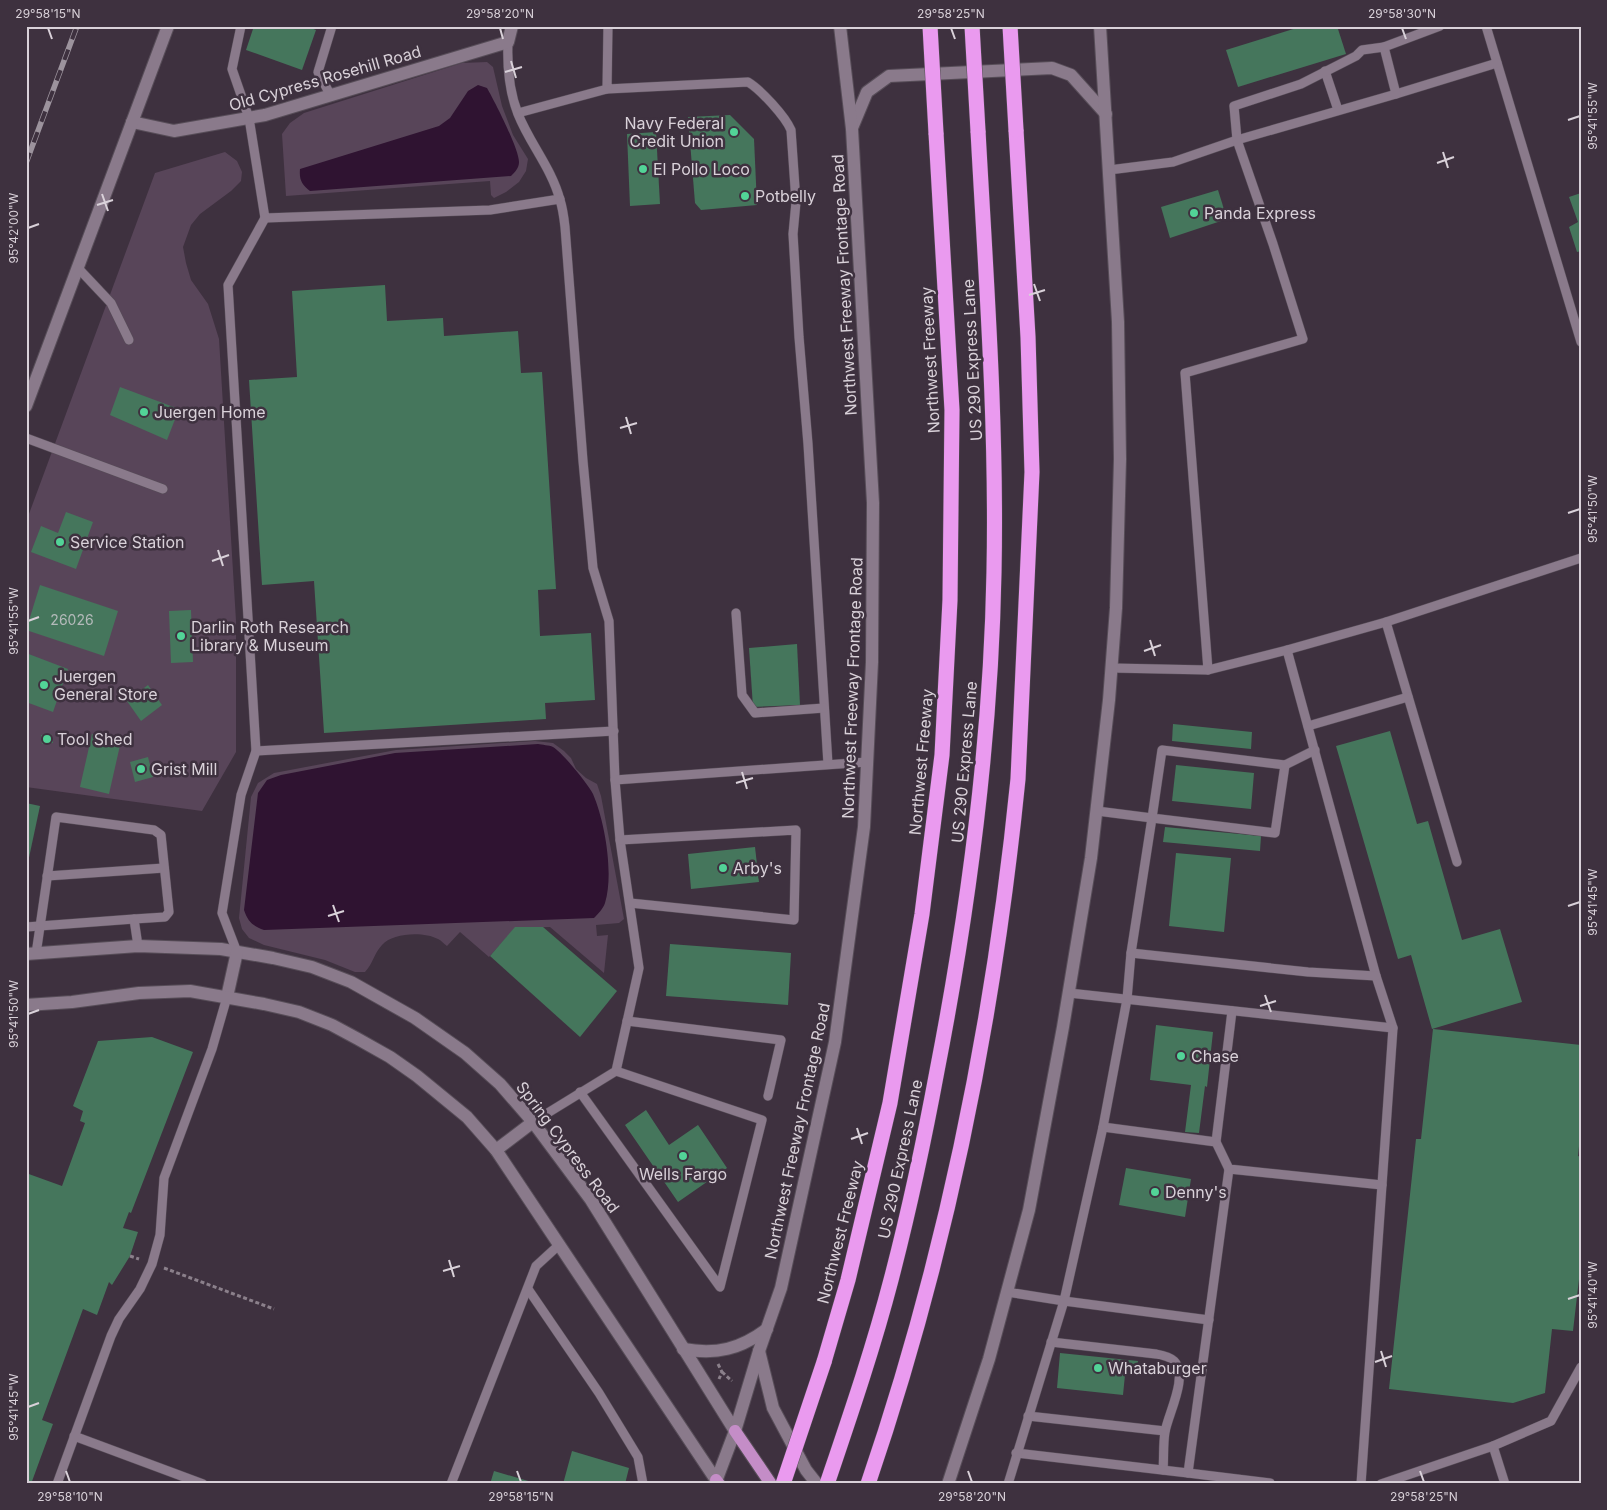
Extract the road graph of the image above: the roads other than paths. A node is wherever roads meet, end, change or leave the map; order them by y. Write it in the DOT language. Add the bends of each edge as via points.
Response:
graph roads {
  1 [pos="168,26"];
  2 [pos="241,26"];
  3 [pos="332,26"];
  4 [pos="512,26"];
  5 [pos="608,26"];
  6 [pos="840,26"];
  7 [pos="930,26"];
  8 [pos="972,26"];
  9 [pos="1010,26"];
  10 [pos="1100,26"];
  11 [pos="1440,26"];
  12 [pos="1486,26"];
  13 [pos="508,42"];
  14 [pos="1384,48"];
  15 [pos="1497,63"];
  16 [pos="1326,71"];
  17 [pos="607,89"];
  18 [pos="1396,94"];
  19 [pos="331,96"];
  20 [pos="1338,110"];
  21 [pos="518,113"];
  22 [pos="1106,114"];
  23 [pos="249,118"];
  24 [pos="132,122"];
  25 [pos="852,129"];
  26 [pos="1238,140"];
  27 [pos="1109,170"];
  28 [pos="560,199"];
  29 [pos="265,218"];
  30 [pos="78,268"];
  31 [pos="129,340"];
  32 [pos="1581,342"];
  33 [pos="26,406"];
  34 [pos="26,438"];
  35 [pos="163,489"];
  36 [pos="1581,558"];
  37 [pos="736,613"];
  38 [pos="1386,622"];
  39 [pos="1287,650"];
  40 [pos="1112,668"];
  41 [pos="1208,670"];
  42 [pos="1408,697"];
  43 [pos="824,708"];
  44 [pos="1308,726"];
  45 [pos="614,731"];
  46 [pos="1316,750"];
  47 [pos="256,751"];
  48 [pos="867,762"];
  49 [pos="828,764"];
  50 [pos="1285,765"];
  51 [pos="615,780"];
  52 [pos="1097,811"];
  53 [pos="1152,818"];
  54 [pos="620,840"];
  55 [pos="1457,862"];
  56 [pos="164,868"];
  57 [pos="47,876"];
  58 [pos="630,903"];
  59 [pos="134,920"];
  60 [pos="40,926"];
  61 [pos="26,927"];
  62 [pos="138,946"];
  63 [pos="236,952"];
  64 [pos="1131,953"];
  65 [pos="31,954"];
  66 [pos="1376,976"];
  67 [pos="1069,993"];
  68 [pos="227,997"];
  69 [pos="1127,999"];
  70 [pos="26,1005"];
  71 [pos="1232,1011"];
  72 [pos="627,1021"];
  73 [pos="1393,1028"];
  74 [pos="616,1071"];
  75 [pos="580,1092"];
  76 [pos="768,1096"];
  77 [pos="533,1122"];
  78 [pos="1103,1127"];
  79 [pos="1216,1142"];
  80 [pos="496,1150"];
  81 [pos="1229,1169"];
  82 [pos="1382,1185"];
  83 [pos="560,1244"];
  84 [pos="528,1288"];
  85 [pos="1007,1292"];
  86 [pos="1064,1301"];
  87 [pos="1209,1320"];
  88 [pos="767,1329"];
  89 [pos="1051,1342"];
  90 [pos="683,1349"];
  91 [pos="759,1351"];
  92 [pos="1581,1366"];
  93 [pos="1028,1416"];
  94 [pos="1165,1430"];
  95 [pos="735,1431"];
  96 [pos="74,1436"];
  97 [pos="1493,1446"];
  98 [pos="1016,1453"];
  99 [pos="1163,1470"];
  100 [pos="1188,1473"];
  101 [pos="717,1483"];
  102 [pos="57,1484"];
  103 [pos="203,1484"];
  104 [pos="450,1484"];
  105 [pos="643,1484"];
  106 [pos="771,1484"];
  107 [pos="783,1484"];
  108 [pos="817,1484"];
  109 [pos="827,1484"];
  110 [pos="868,1484"];
  111 [pos="948,1484"];
  112 [pos="1008,1484"];
  113 [pos="1270,1484"];
  114 [pos="1361,1484"];
  115 [pos="1380,1484"];
  116 [pos="1505,1484"];
  1 -- 24 [label="main road"];
  2 -- 23 [label="lane" via="232,69"];
  3 -- 19 [label="lane" via="318,72"];
  4 -- 13 [label="main road"];
  5 -- 17 [label="lane"];
  6 -- 25 [label="main road, Northwest Freeway Frontage Road"];
  7 -- 107 [label="highway, Northwest Freeway, bridge" via="952,410 950,600 942,755 922,914 890,1103 848,1280"];
  8 -- 109 [label="highway, US 290 Express Lane, bridge" via="994,418 994,573 982,772 954,988 924,1138 891,1279"];
  9 -- 110 [label="highway, bridge" via="1028,337 1032,472 1015,814 995,966 968,1117 910,1350"];
  10 -- 22 [label="main road"];
  11 -- 14 [label="lane"];
  12 -- 15 [label="lane"];
  13 -- 19 [label="main road, Old Cypress Rosehill Road"];
  13 -- 21 [label="lane" via="507,66"];
  14 -- 16 [label="lane" via="1362,50"];
  14 -- 18 [label="lane"];
  15 -- 18 [label="lane"];
  15 -- 32 [label="lane"];
  16 -- 20 [label="lane"];
  16 -- 26 [label="lane" via="1301,84 1234,106"];
  17 -- 21 [label="lane"];
  17 -- 43 [label="lane" via="748,82 788,122 791,130 798,328"];
  18 -- 20 [label="lane"];
  19 -- 23 [label="main road, Old Cypress Rosehill Road"];
  20 -- 26 [label="lane"];
  21 -- 28 [label="lane"];
  22 -- 25 [label="main road" via="1071,75 1052,68 888,76 867,92"];
  22 -- 27 [label="main road"];
  23 -- 24 [label="main road, Old Cypress Rosehill Road" via="174,132"];
  23 -- 29 [label="lane"];
  24 -- 30 [label="main road"];
  25 -- 48 [label="main road, Northwest Freeway Frontage Road" via="873,503 872,662"];
  26 -- 27 [label="lane" via="1173,162"];
  26 -- 41 [label="lane" via="1303,339 1185,373"];
  27 -- 40 [label="main road" via="1118,322 1120,459"];
  28 -- 29 [label="lane" via="490,210"];
  28 -- 45 [label="lane" via="566,226 592,568 609,621"];
  29 -- 47 [label="lane" via="228,285"];
  30 -- 31 [label="lane" via="111,303"];
  30 -- 33 [label="main road"];
  34 -- 35 [label="lane"];
  36 -- 38 [label="lane"];
  37 -- 43 [label="lane" via="742,695 756,714"];
  38 -- 39 [label="lane"];
  38 -- 42 [label="lane"];
  39 -- 41 [label="lane"];
  39 -- 44 [label="lane"];
  40 -- 41 [label="lane"];
  40 -- 52 [label="main road"];
  42 -- 44 [label="lane"];
  42 -- 55 [label="lane"];
  43 -- 49 [label="lane"];
  44 -- 46 [label="lane"];
  45 -- 47 [label="lane"];
  45 -- 51 [label="lane"];
  46 -- 50 [label="lane"];
  46 -- 66 [label="lane"];
  47 -- 63 [label="lane" via="241,795 222,913"];
  48 -- 49 [label="lane"];
  48 -- 88 [label="main road, Northwest Freeway Frontage Road" via="864,827 835,1042 781,1288"];
  49 -- 51 [label="lane"];
  50 -- 53 [label="lane" via="1275,833"];
  50 -- 53 [label="lane" via="1162,750"];
  51 -- 54 [label="lane"];
  52 -- 53 [label="lane"];
  52 -- 67 [label="main road"];
  53 -- 64 [label="lane"];
  54 -- 58 [label="lane"];
  54 -- 58 [label="lane" via="796,830 794,920"];
  56 -- 57 [label="lane"];
  56 -- 57 [label="lane" via="161,835 154,830 56,817"];
  56 -- 59 [label="lane" via="169,912 164,917"];
  57 -- 60 [label="lane"];
  58 -- 72 [label="lane" via="640,968"];
  59 -- 60 [label="lane"];
  59 -- 62 [label="lane"];
  60 -- 61 [label="lane"];
  60 -- 65 [label="lane"];
  62 -- 63 [label="main road, Spring Cypress Road"];
  62 -- 65 [label="main road, Spring Cypress Road"];
  63 -- 68 [label="main road"];
  63 -- 77 [label="main road, Spring Cypress Road" via="312,967 351,982 415,1018 465,1053 500,1084"];
  64 -- 66 [label="lane"];
  64 -- 69 [label="lane"];
  66 -- 73 [label="lane"];
  67 -- 69 [label="lane"];
  67 -- 85 [label="main road" via="1029,1210"];
  68 -- 70 [label="main road" via="190,991 156,992"];
  68 -- 80 [label="main road" via="299,1012 332,1025 390,1057 467,1117"];
  68 -- 96 [label="lane" via="212,1049 164,1178 160,1236 152,1264 111,1336"];
  69 -- 71 [label="lane"];
  69 -- 78 [label="lane"];
  71 -- 73 [label="lane"];
  71 -- 79 [label="lane"];
  72 -- 74 [label="lane"];
  72 -- 76 [label="lane" via="781,1040"];
  73 -- 82 [label="lane"];
  74 -- 75 [label="lane"];
  74 -- 75 [label="lane" via="762,1120 720,1287"];
  75 -- 77 [label="lane"];
  77 -- 80 [label="main road"];
  77 -- 90 [label="main road, Spring Cypress Road" via="591,1200"];
  78 -- 79 [label="lane"];
  78 -- 86 [label="lane"];
  79 -- 81 [label="lane"];
  80 -- 83 [label="main road"];
  81 -- 82 [label="lane"];
  81 -- 87 [label="lane"];
  82 -- 114 [label="lane"];
  83 -- 84 [label="lane" via="536,1266"];
  83 -- 101 [label="main road"];
  84 -- 104 [label="lane"];
  84 -- 105 [label="lane" via="600,1392 638,1456"];
  85 -- 86 [label="lane"];
  85 -- 111 [label="main road"];
  86 -- 87 [label="lane"];
  86 -- 89 [label="lane"];
  87 -- 100 [label="lane"];
  88 -- 90 [label="main road" via="734,1348 709,1352"];
  88 -- 91 [label="main road, Northwest Freeway Frontage Road"];
  89 -- 93 [label="lane"];
  89 -- 94 [label="lane" via="1167,1356 1178,1367 1179,1374"];
  90 -- 95 [label="main road, Spring Cypress Road"];
  91 -- 95 [label="main road, Northwest Freeway Frontage Road"];
  91 -- 108 [label="main road" via="773,1408 806,1470"];
  92 -- 97 [label="lane" via="1551,1421"];
  93 -- 94 [label="lane"];
  93 -- 98 [label="lane"];
  94 -- 99 [label="lane"];
  95 -- 101 [label="main road, Northwest Freeway Frontage Road"];
  95 -- 106 [label="main road, Spring Cypress Road"];
  96 -- 102 [label="lane"];
  96 -- 103 [label="lane"];
  97 -- 115 [label="lane"];
  97 -- 116 [label="lane"];
  98 -- 99 [label="lane"];
  98 -- 112 [label="lane"];
  99 -- 100 [label="lane"];
  100 -- 113 [label="lane"];
}
